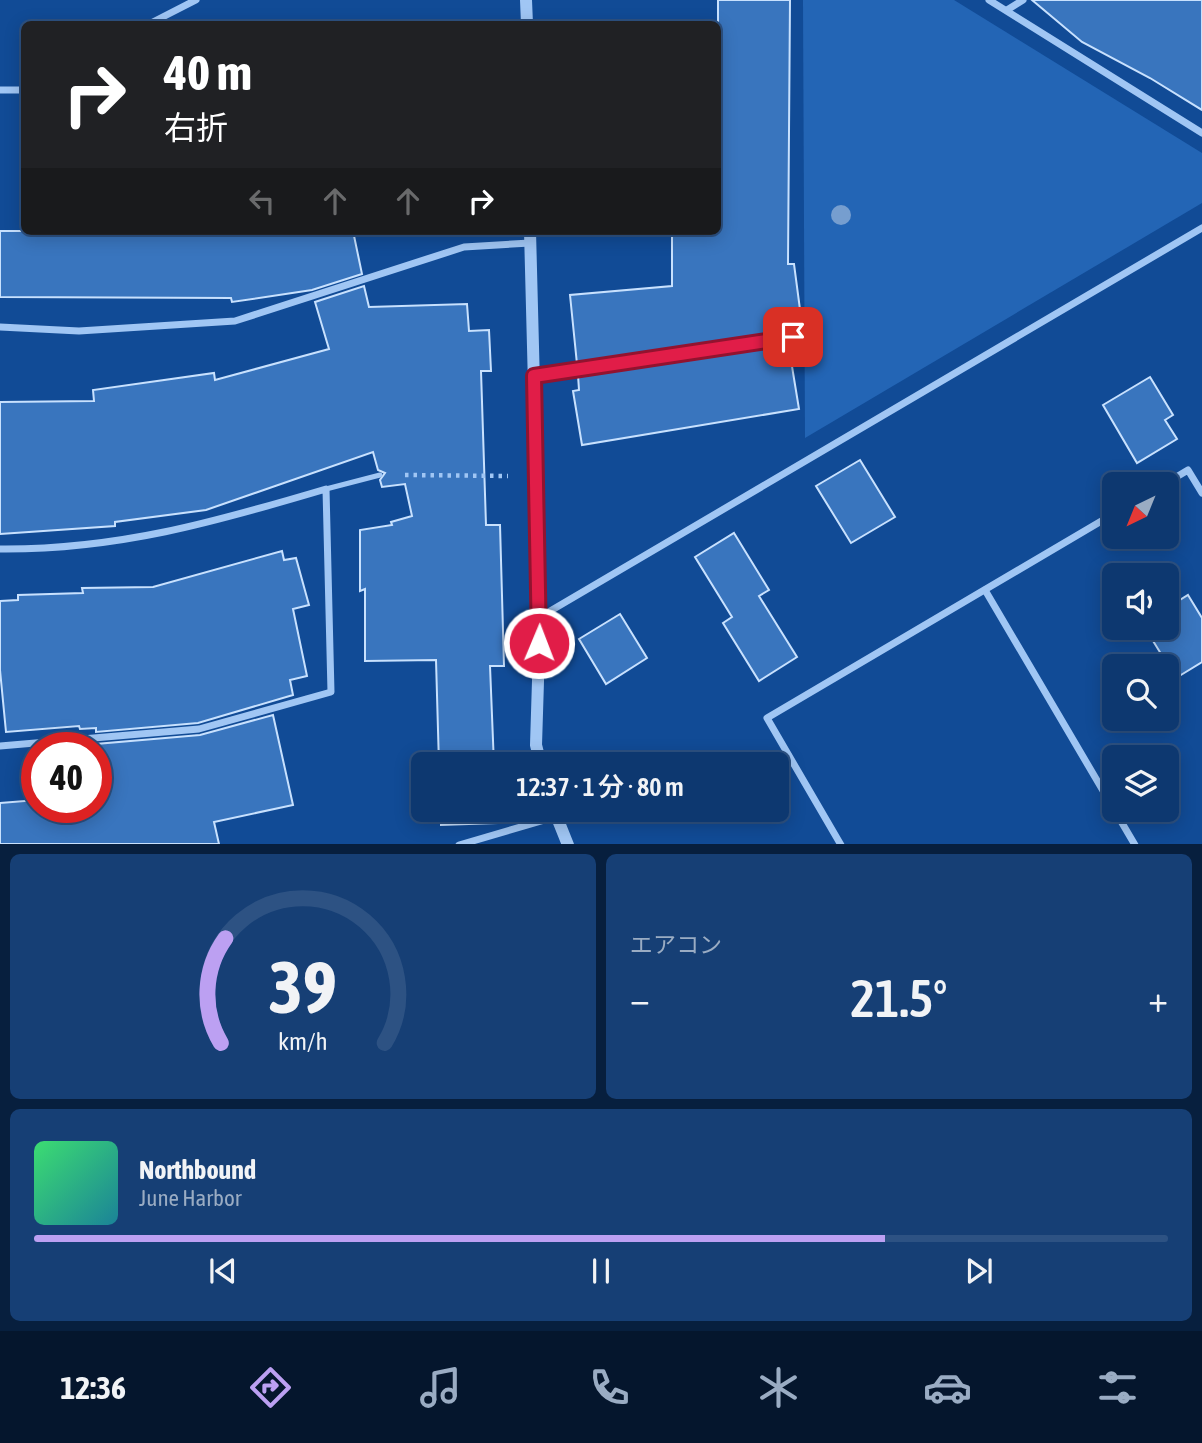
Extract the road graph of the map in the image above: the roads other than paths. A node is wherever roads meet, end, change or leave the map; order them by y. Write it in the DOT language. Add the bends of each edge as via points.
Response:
graph roads {
  1 [pos="196,0"];
  2 [pos="526,0"];
  3 [pos="989,0"];
  4 [pos="1023,0"];
  5 [pos="1007,10"];
  6 [pos="155,21"];
  7 [pos="527,21"];
  8 [pos="0,90"];
  9 [pos="21,90"];
  10 [pos="1202,133"];
  11 [pos="1202,228"];
  12 [pos="530,237"];
  13 [pos="0,327"];
  14 [pos="793,337"];
  15 [pos="534,376"];
  16 [pos="380,475"];
  17 [pos="1180,475"];
  18 [pos="326,489"];
  19 [pos="1202,493"];
  20 [pos="1102,521"];
  21 [pos="0,549"];
  22 [pos="985,590"];
  23 [pos="540,618"];
  24 [pos="0,746"];
  25 [pos="538,752"];
  26 [pos="527,822"];
  27 [pos="558,822"];
  28 [pos="462,844"];
  29 [pos="568,844"];
  30 [pos="840,844"];
  31 [pos="1134,844"];
  1 -- 6 [label="street"];
  2 -- 7 [label="street"];
  3 -- 5 [label="street"];
  4 -- 5 [label="street"];
  5 -- 10 [label="street"];
  8 -- 9 [label="street"];
  11 -- 23 [label="street"];
  12 -- 13 [label="street" via="464,247 235,321 79,331"];
  12 -- 15 [label="street"];
  14 -- 15 [label="lane"];
  15 -- 23 [label="street"];
  16 -- 18 [label="lane"];
  17 -- 19 [label="street" via="1188,470"];
  18 -- 21 [label="street" via="227,519 120,543"];
  18 -- 24 [label="street" via="331,692 199,729"];
  20 -- 22 [label="street"];
  22 -- 30 [label="street" via="767,718"];
  22 -- 31 [label="street"];
  23 -- 25 [label="street"];
  26 -- 28 [label="street"];
  27 -- 29 [label="street"];
}
